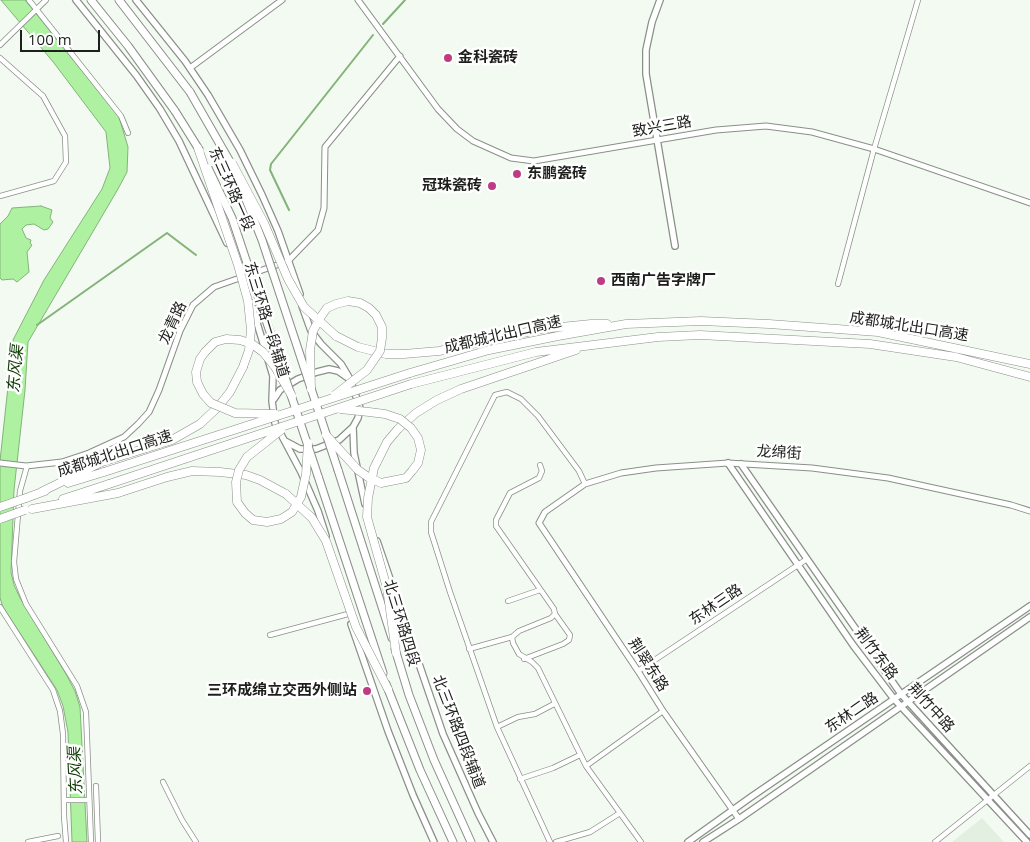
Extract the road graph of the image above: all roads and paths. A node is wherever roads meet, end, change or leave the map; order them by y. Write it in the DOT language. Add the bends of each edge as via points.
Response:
graph roads {
  1 [pos="29,0"];
  2 [pos="46,0"];
  3 [pos="76,0"];
  4 [pos="85,0"];
  5 [pos="91,0"];
  6 [pos="119,0"];
  7 [pos="136,0"];
  8 [pos="282,0"];
  9 [pos="358,0"];
  10 [pos="660,0"];
  11 [pos="918,0"];
  12 [pos="36,8"];
  13 [pos="0,45"];
  14 [pos="128,46"];
  15 [pos="400,56"];
  16 [pos="0,58"];
  17 [pos="190,68"];
  18 [pos="128,133"];
  19 [pos="657,140"];
  20 [pos="198,148"];
  21 [pos="874,149"];
  22 [pos="232,163"];
  23 [pos="0,196"];
  24 [pos="1030,203"];
  25 [pos="675,246"];
  26 [pos="288,261"];
  27 [pos="243,277"];
  28 [pos="838,284"];
  29 [pos="626,324"];
  30 [pos="592,344"];
  31 [pos="1030,364"];
  32 [pos="1030,378"];
  33 [pos="350,379"];
  34 [pos="311,389"];
  35 [pos="292,396"];
  36 [pos="329,399"];
  37 [pos="272,401"];
  38 [pos="317,408"];
  39 [pos="336,409"];
  40 [pos="285,413"];
  41 [pos="289,425"];
  42 [pos="353,427"];
  43 [pos="326,435"];
  44 [pos="283,440"];
  45 [pos="308,443"];
  46 [pos="0,463"];
  47 [pos="728,464"];
  48 [pos="741,464"];
  49 [pos="540,465"];
  50 [pos="27,466"];
  51 [pos="585,484"];
  52 [pos="41,492"];
  53 [pos="0,507"];
  54 [pos="29,509"];
  55 [pos="1030,511"];
  56 [pos="0,519"];
  57 [pos="539,522"];
  58 [pos="807,559"];
  59 [pos="798,564"];
  60 [pos="540,590"];
  61 [pos="508,600"];
  62 [pos="1030,606"];
  63 [pos="0,607"];
  64 [pos="348,614"];
  65 [pos="555,614"];
  66 [pos="1030,617"];
  67 [pos="270,635"];
  68 [pos="512,637"];
  69 [pos="469,649"];
  70 [pos="396,653"];
  71 [pos="524,659"];
  72 [pos="638,671"];
  73 [pos="388,689"];
  74 [pos="901,694"];
  75 [pos="894,699"];
  76 [pos="908,702"];
  77 [pos="554,704"];
  78 [pos="901,706"];
  79 [pos="663,711"];
  80 [pos="497,727"];
  81 [pos="580,755"];
  82 [pos="586,766"];
  83 [pos="1030,766"];
  84 [pos="520,779"];
  85 [pos="163,782"];
  86 [pos="96,786"];
  87 [pos="994,795"];
  88 [pos="64,800"];
  89 [pos="88,800"];
  90 [pos="988,800"];
  91 [pos="733,810"];
  92 [pos="620,813"];
  93 [pos="739,819"];
  94 [pos="1030,834"];
  95 [pos="58,836"];
  96 [pos="689,841"];
  97 [pos="28,842"];
  98 [pos="66,842"];
  99 [pos="91,842"];
  100 [pos="98,842"];
  101 [pos="196,842"];
  102 [pos="434,842"];
  103 [pos="452,842"];
  104 [pos="471,842"];
  105 [pos="493,842"];
  106 [pos="550,842"];
  107 [pos="556,842"];
  108 [pos="641,842"];
  109 [pos="703,842"];
  110 [pos="935,842"];
  111 [pos="1027,842"];
  1 -- 12 [label="street"];
  2 -- 12 [label="street"];
  3 -- 27 [label="main road, 东三环路一段辅道" via="160,109 179,141"];
  4 -- 14 [label="highway"];
  5 -- 14 [label="highway, 东三环路一段"];
  6 -- 22 [label="highway, 东三环路一段, bridge" via="190,92"];
  7 -- 17 [label="main road"];
  8 -- 17 [label="street"];
  9 -- 15 [label="street, 致兴三路"];
  10 -- 19 [label="main road" via="646,50 646,74"];
  11 -- 21 [label="street"];
  12 -- 13 [label="street"];
  12 -- 18 [label="street" via="121,116"];
  14 -- 20 [label="highway, 东三环路一段, bridge"];
  15 -- 19 [label="street, 致兴三路" via="438,109 457,129 473,141 511,158 534,161"];
  15 -- 26 [label="street, 龙青路" via="325,147 324,208 318,230"];
  16 -- 23 [label="street" via="43,96 65,136 66,162 54,181"];
  17 -- 26 [label="main road" via="240,150 278,231"];
  19 -- 21 [label="street, 致兴三路" via="766,126 812,132"];
  19 -- 25 [label="main road"];
  20 -- 35 [label="highway, 东三环路一段, bridge" via="232,218"];
  20 -- 52 [label="highway, bridge" via="248,301 251,330 243,367 230,392 200,424 172,440 102,462"];
  21 -- 24 [label="street, 致兴三路"];
  21 -- 28 [label="street"];
  22 -- 29 [label="highway, bridge" via="304,307 336,336 358,348 386,354 439,351 540,329"];
  22 -- 34 [label="highway, 东三环路一段, bridge" via="262,240"];
  26 -- 27 [label="street, 龙青路"];
  26 -- 33 [label="main road" via="311,331"];
  27 -- 37 [label="main road, 东三环路一段辅道" via="273,376"];
  27 -- 50 [label="street, 龙青路" via="214,287 193,305 159,390 138,424 124,436 89,453 62,462"];
  29 -- 31 [label="highway, 成都城北出口高速" via="701,321 878,332"];
  29 -- 36 [label="highway, 成都城北出口高速, bridge" via="489,350"];
  30 -- 32 [label="highway, 成都城北出口高速" via="700,334 870,344 956,357"];
  30 -- 39 [label="highway, 成都城北出口高速, bridge" via="536,352 410,384"];
  30 -- 70 [label="highway, bridge" via="436,400 416,413 387,442 374,468 367,517 387,588"];
  33 -- 37 [label="main road" via="329,369 317,372 280,390"];
  33 -- 42 [label="main road, 北三环路四段辅道" via="360,408"];
  34 -- 36 [label="highway, bridge" via="313,331 327,308 348,301 360,303 376,315 382,327 380,351 367,370"];
  34 -- 38 [label="highway, 东三环路一段, bridge"];
  35 -- 40 [label="highway, bridge" via="275,367 252,344 226,339 215,342 200,359 197,382 211,403 235,413"];
  35 -- 45 [label="highway, 东三环路一段, bridge"];
  36 -- 40 [label="highway, 成都城北出口高速, bridge"];
  37 -- 44 [label="main road, 东三环路一段辅道" via="275,423"];
  38 -- 43 [label="highway, 北三环路四段, bridge"];
  39 -- 41 [label="highway, 成都城北出口高速, bridge"];
  39 -- 43 [label="highway, bridge" via="385,414 400,419 418,438 418,462 406,478 381,483 358,470"];
  40 -- 52 [label="highway, 成都城北出口高速, bridge"];
  41 -- 45 [label="highway, bridge" via="246,457 236,482 237,502 245,513 254,520 268,522 292,512 306,474"];
  41 -- 54 [label="highway, 成都城北出口高速, bridge"];
  42 -- 44 [label="main road" via="339,440 316,449 300,449"];
  42 -- 105 [label="main road, 北三环路四段辅道" via="354,453 364,498 442,734"];
  43 -- 70 [label="highway, 北三环路四段, bridge"];
  44 -- 64 [label="main road" via="318,511"];
  45 -- 73 [label="highway, bridge"];
  46 -- 50 [label="street, 龙青路"];
  47 -- 48 [label="street, 龙绵街"];
  47 -- 51 [label="street, 龙绵街" via="621,473"];
  47 -- 59 [label="main road, 荆竹东路"];
  48 -- 55 [label="street, 龙绵街" via="812,468 888,478"];
  48 -- 58 [label="main road, 荆竹中路"];
  49 -- 60 [label="street" via="539,478 510,493 496,526"];
  50 -- 89 [label="street" via="20,491 14,562 16,579 26,604 77,686 86,712"];
  51 -- 57 [label="street, 龙绵街" via="545,512"];
  51 -- 69 [label="street" via="538,416 521,399 507,392 495,395 431,522 431,532"];
  52 -- 53 [label="highway, 成都城北出口高速, bridge"];
  54 -- 56 [label="highway, 成都城北出口高速, bridge"];
  54 -- 73 [label="highway, bridge" via="118,492 192,471 246,475 260,480 286,494 312,518 326,542 356,627"];
  57 -- 72 [label="street, 荆翠东路"];
  58 -- 59 [label="street, 东林三路"];
  58 -- 74 [label="main road, 荆竹中路"];
  59 -- 72 [label="street, 东林三路"];
  59 -- 75 [label="main road, 荆竹东路" via="853,646"];
  60 -- 61 [label="street"];
  60 -- 65 [label="street"];
  62 -- 74 [label="main road, 东林二路"];
  63 -- 88 [label="street" via="53,690 60,711"];
  64 -- 67 [label="street"];
  64 -- 102 [label="main road" via="388,731"];
  65 -- 68 [label="street" via="519,630"];
  65 -- 71 [label="street" via="570,635 569,640"];
  66 -- 76 [label="main road, 东林二路"];
  68 -- 69 [label="street"];
  68 -- 71 [label="street"];
  69 -- 80 [label="street"];
  70 -- 104 [label="highway, 北三环路四段" via="434,760"];
  71 -- 77 [label="street" via="538,668"];
  72 -- 79 [label="street, 荆翠东路"];
  73 -- 103 [label="highway"];
  74 -- 75 [label="main road, 东林二路"];
  74 -- 76 [label="main road, 荆竹中路"];
  75 -- 78 [label="main road, 荆竹东路"];
  75 -- 91 [label="main road, 东林二路"];
  76 -- 78 [label="main road, 东林二路"];
  76 -- 87 [label="main road, 荆竹中路"];
  77 -- 80 [label="street"];
  77 -- 81 [label="street"];
  78 -- 90 [label="main road, 荆竹东路"];
  78 -- 93 [label="main road, 东林二路"];
  79 -- 82 [label="street"];
  79 -- 91 [label="street, 荆翠东路"];
  80 -- 84 [label="street"];
  81 -- 82 [label="street"];
  81 -- 84 [label="street"];
  82 -- 92 [label="street"];
  83 -- 87 [label="street"];
  84 -- 106 [label="street"];
  85 -- 101 [label="street"];
  86 -- 100 [label="street"];
  87 -- 90 [label="street"];
  87 -- 94 [label="main road, 荆竹中路"];
  88 -- 89 [label="street"];
  88 -- 98 [label="street"];
  89 -- 99 [label="street"];
  90 -- 110 [label="street"];
  90 -- 111 [label="main road, 荆竹东路"];
  91 -- 93 [label="street, 荆翠东路"];
  91 -- 96 [label="main road, 东林二路"];
  92 -- 107 [label="street" via="590,832"];
  92 -- 108 [label="street"];
  93 -- 109 [label="main road, 东林二路"];
  95 -- 97 [label="street"];
}
